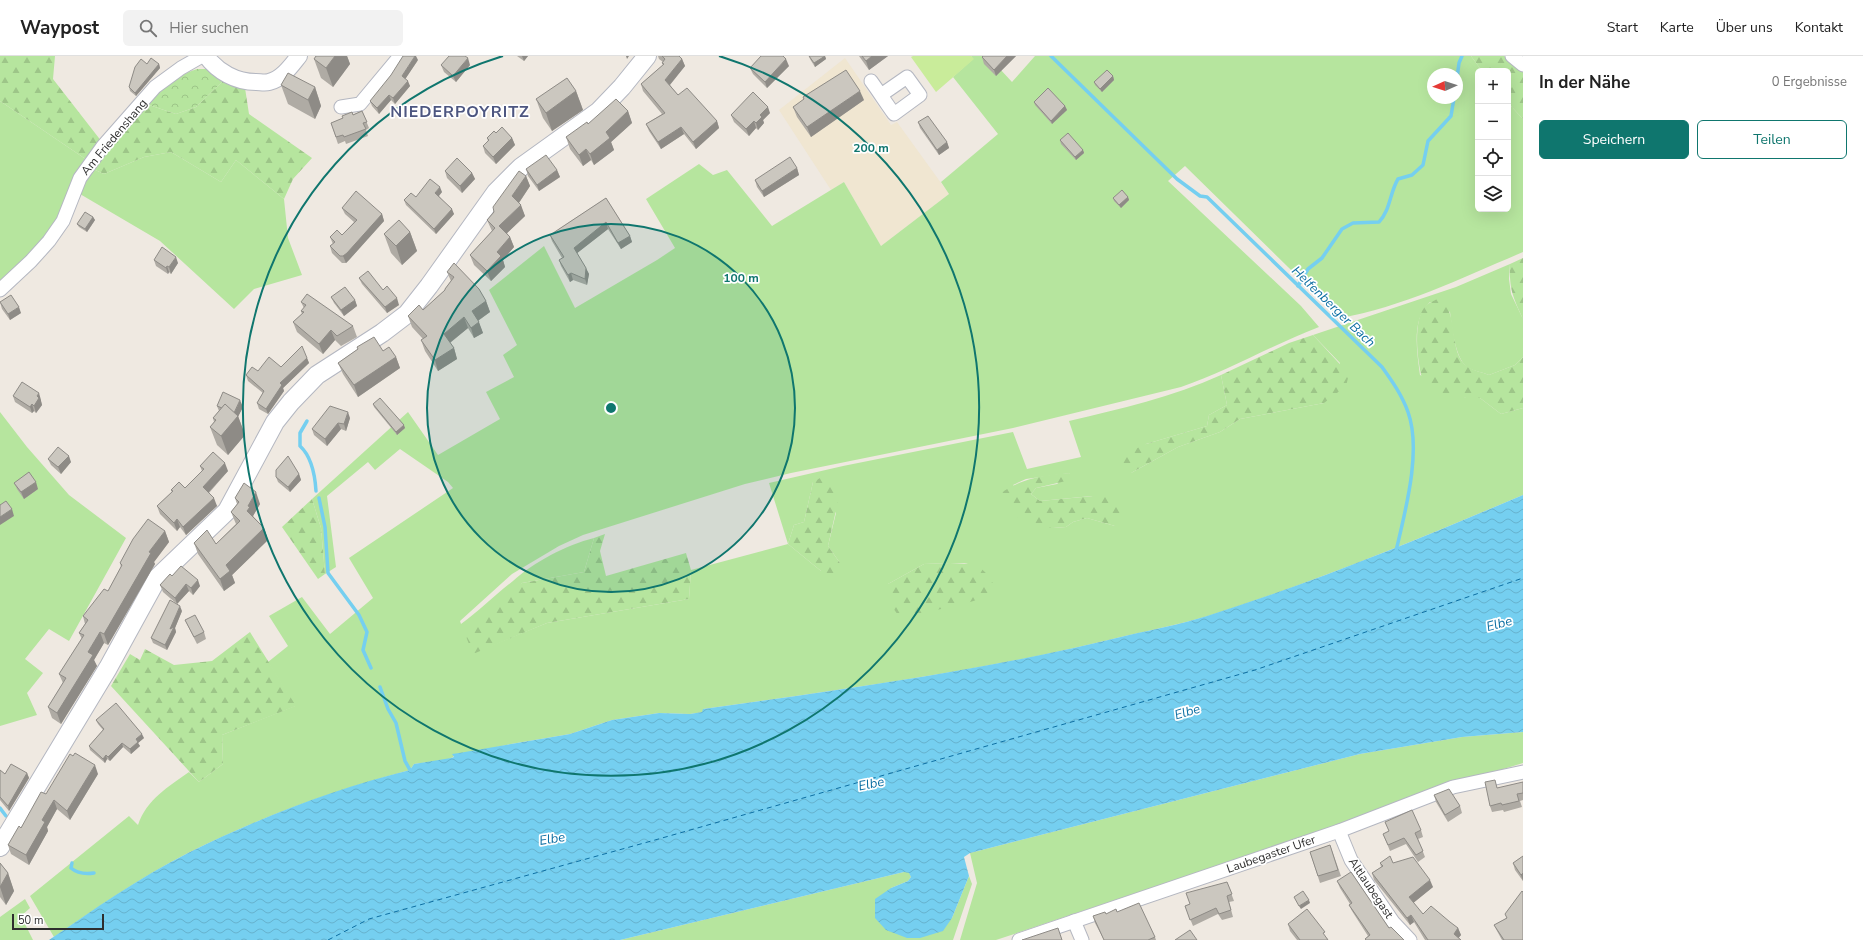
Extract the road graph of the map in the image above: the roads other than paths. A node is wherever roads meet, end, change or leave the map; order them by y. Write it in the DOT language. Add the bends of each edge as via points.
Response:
graph roads {
  1 [pos="202,56"];
  2 [pos="206,56"];
  3 [pos="299,56"];
  4 [pos="400,56"];
  5 [pos="647,56"];
  6 [pos="1512,56"];
  7 [pos="1523,66"];
  8 [pos="871,81"];
  9 [pos="881,95"];
  10 [pos="341,107"];
  11 [pos="0,290"];
  12 [pos="1523,772"];
  13 [pos="1339,831"];
  14 [pos="0,847"];
  15 [pos="1074,921"];
  16 [pos="1019,940"];
  17 [pos="1082,940"];
  18 [pos="1410,940"];
  1 -- 11 [label="street, Am Friedenshang" via="156,87 103,146 80,178 63,221 49,241"];
  2 -- 3 [label="street" via="225,74 247,82 269,82 287,71"];
  4 -- 10 [label="street" via="360,104"];
  5 -- 14 [label="main road" via="622,88 599,111 521,168 496,192 407,314 382,334 317,375 291,402 275,422 227,511 158,577 108,668"];
  6 -- 7 [label="street"];
  8 -- 9 [label="street"];
  12 -- 13 [label="street, Laubegaster Ufer" via="1453,787"];
  13 -- 15 [label="street, Laubegaster Ufer"];
  13 -- 18 [label="street, Altlaubegast" via="1351,860 1393,922"];
  15 -- 16 [label="street, Laubegaster Ufer"];
  15 -- 17 [label="street"];
}
